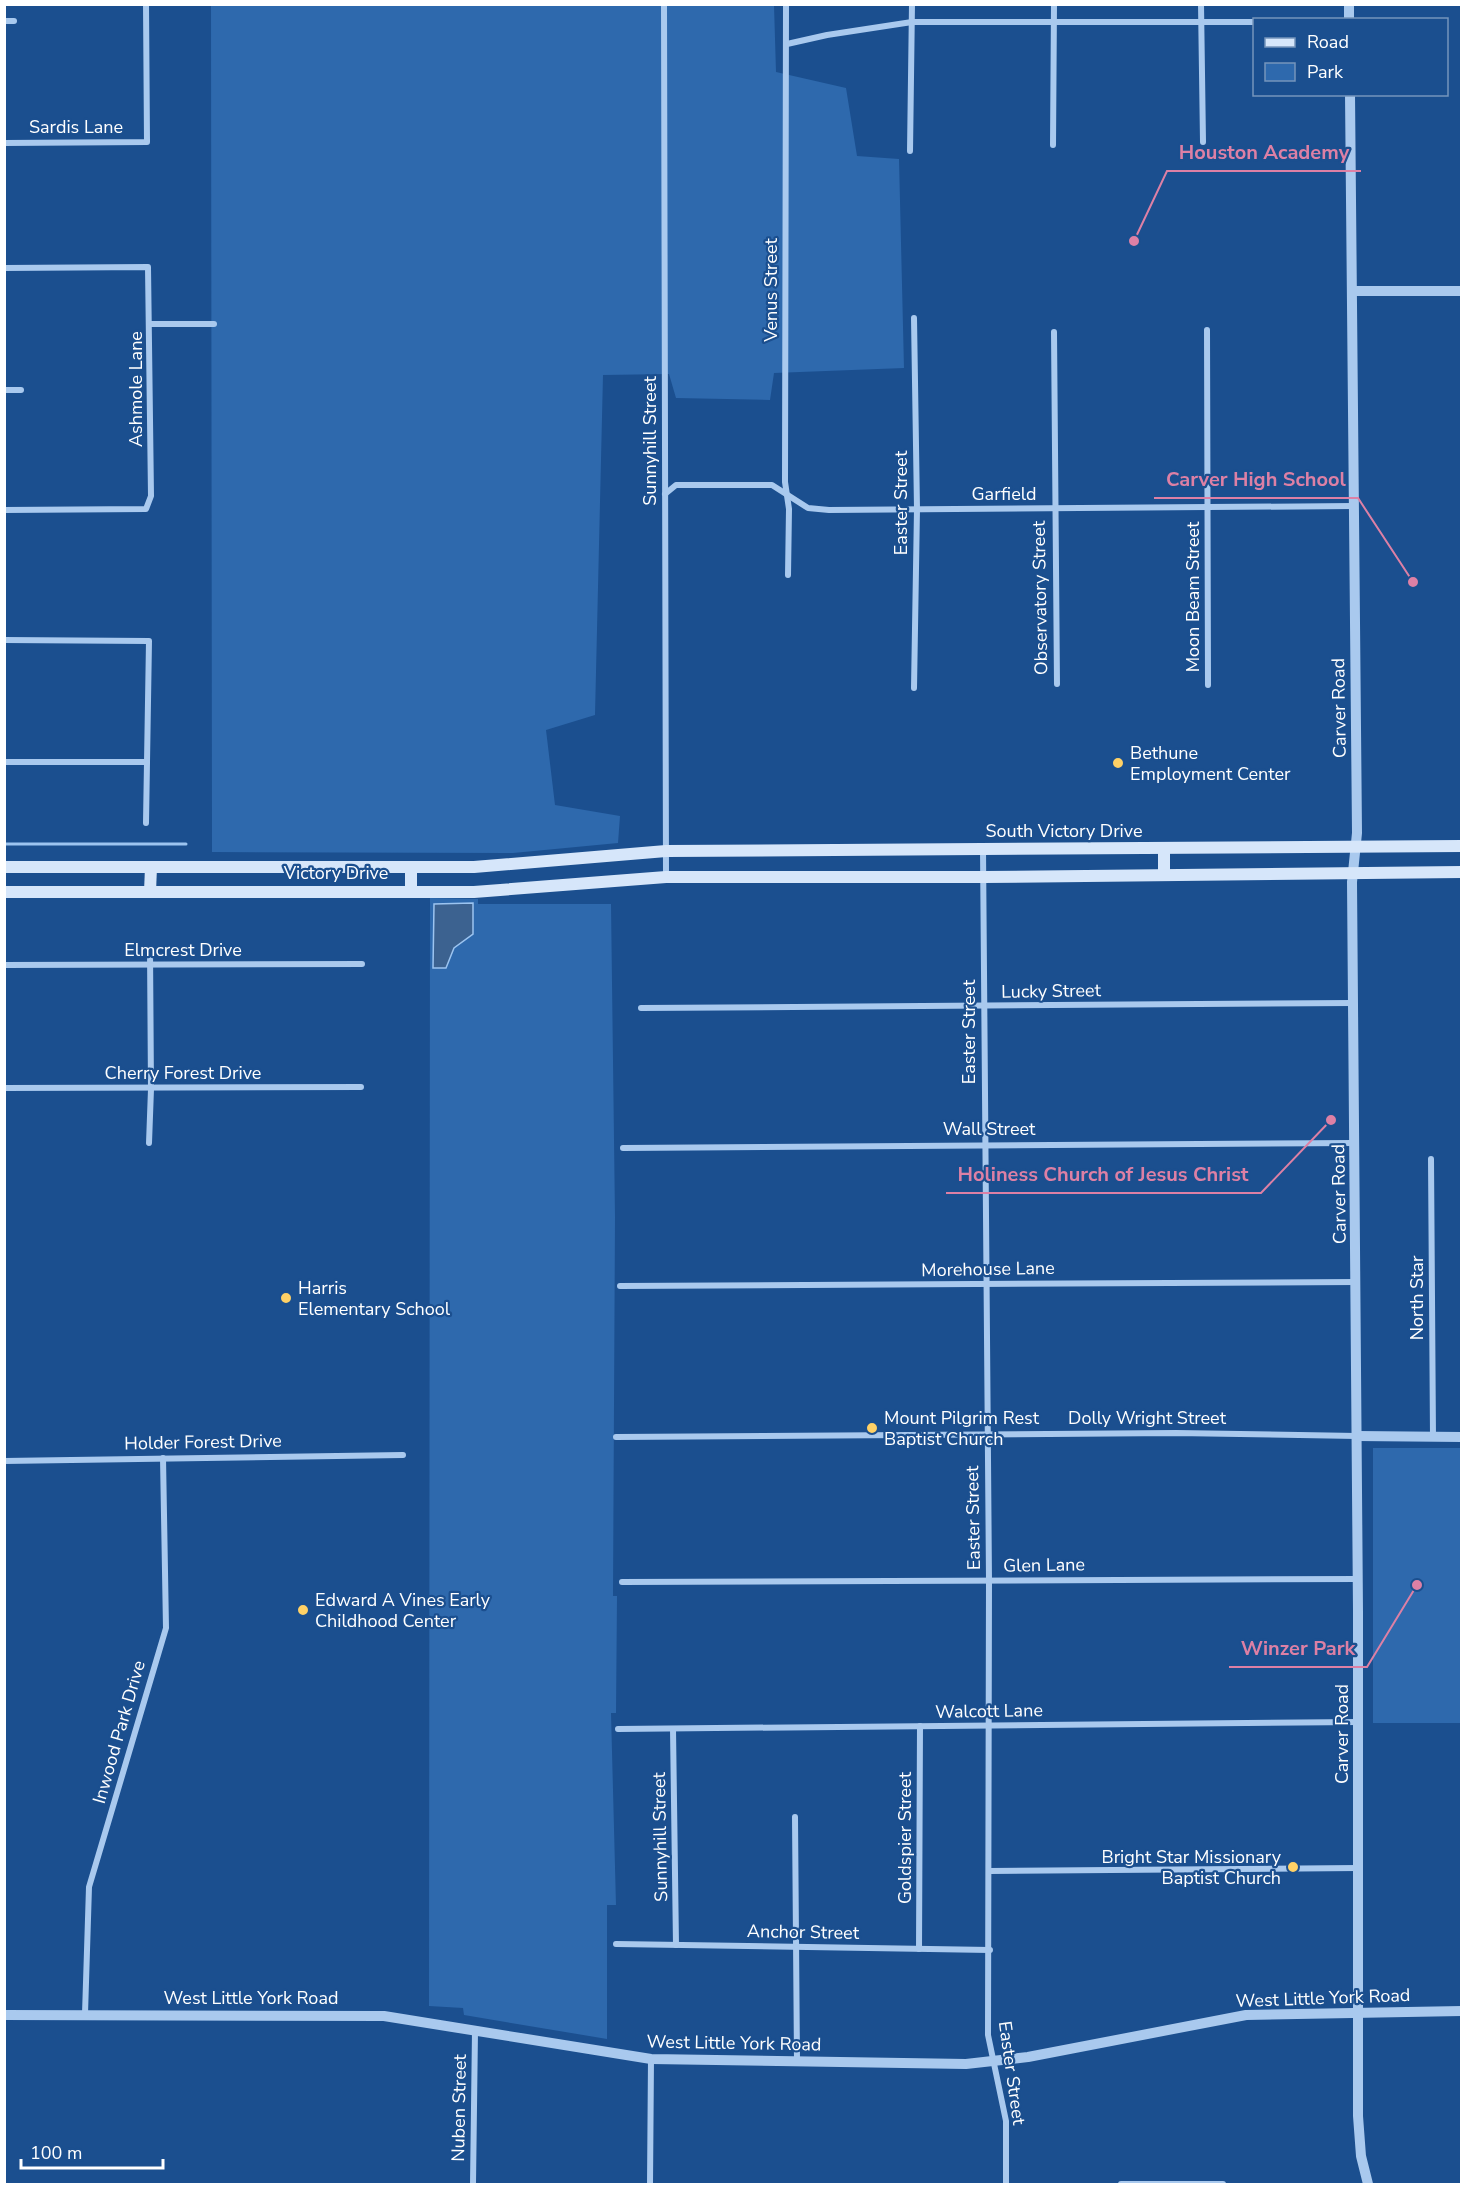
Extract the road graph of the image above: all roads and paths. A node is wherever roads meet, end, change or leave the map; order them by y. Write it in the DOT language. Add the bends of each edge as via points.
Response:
graph roads {
  1 [pos="146,4"];
  2 [pos="664,4"];
  3 [pos="786,4"];
  4 [pos="912,4"];
  5 [pos="1054,4"];
  6 [pos="1201,4"];
  7 [pos="4,21"];
  8 [pos="14,21"];
  9 [pos="912,22"];
  10 [pos="1054,22"];
  11 [pos="1253,22"];
  12 [pos="1201,23"];
  13 [pos="787,44"];
  14 [pos="1350,96"];
  15 [pos="1203,142"];
  16 [pos="4,143"];
  17 [pos="1053,145"];
  18 [pos="910,151"];
  19 [pos="4,268"];
  20 [pos="1352,291"];
  21 [pos="1461,291"];
  22 [pos="914,318"];
  23 [pos="150,324"];
  24 [pos="214,324"];
  25 [pos="1207,330"];
  26 [pos="1054,332"];
  27 [pos="4,390"];
  28 [pos="21,390"];
  29 [pos="665,494"];
  30 [pos="787,494"];
  31 [pos="1353,506"];
  32 [pos="1053,508"];
  33 [pos="917,509"];
  34 [pos="1209,509"];
  35 [pos="4,510"];
  36 [pos="788,575"];
  37 [pos="4,640"];
  38 [pos="1057,684"];
  39 [pos="1208,685"];
  40 [pos="914,688"];
  41 [pos="4,762"];
  42 [pos="147,762"];
  43 [pos="146,823"];
  44 [pos="1355,846"];
  45 [pos="1461,846"];
  46 [pos="1164,848"];
  47 [pos="983,849"];
  48 [pos="666,851"];
  49 [pos="4,867"];
  50 [pos="151,867"];
  51 [pos="411,867"];
  52 [pos="1461,872"];
  53 [pos="1353,873"];
  54 [pos="1164,875"];
  55 [pos="666,876"];
  56 [pos="983,877"];
  57 [pos="411,891"];
  58 [pos="4,892"];
  59 [pos="150,892"];
  60 [pos="150,950"];
  61 [pos="362,964"];
  62 [pos="4,965"];
  63 [pos="151,966"];
  64 [pos="1354,1003"];
  65 [pos="985,1006"];
  66 [pos="641,1008"];
  67 [pos="361,1087"];
  68 [pos="4,1088"];
  69 [pos="151,1089"];
  70 [pos="149,1143"];
  71 [pos="1355,1143"];
  72 [pos="984,1144"];
  73 [pos="623,1148"];
  74 [pos="1431,1159"];
  75 [pos="1357,1282"];
  76 [pos="986,1284"];
  77 [pos="620,1286"];
  78 [pos="987,1435"];
  79 [pos="1357,1436"];
  80 [pos="616,1437"];
  81 [pos="1433,1437"];
  82 [pos="1461,1437"];
  83 [pos="403,1455"];
  84 [pos="163,1458"];
  85 [pos="4,1461"];
  86 [pos="1358,1579"];
  87 [pos="989,1581"];
  88 [pos="622,1582"];
  89 [pos="1359,1722"];
  90 [pos="920,1726"];
  91 [pos="988,1726"];
  92 [pos="618,1729"];
  93 [pos="673,1729"];
  94 [pos="795,1817"];
  95 [pos="1359,1868"];
  96 [pos="989,1871"];
  97 [pos="616,1944"];
  98 [pos="676,1945"];
  99 [pos="796,1947"];
  100 [pos="919,1949"];
  101 [pos="990,1950"];
  102 [pos="1358,2011"];
  103 [pos="1461,2011"];
  104 [pos="85,2014"];
  105 [pos="4,2015"];
  106 [pos="476,2031"];
  107 [pos="651,2059"];
  108 [pos="797,2061"];
  109 [pos="992,2062"];
  110 [pos="472,2184"];
  111 [pos="650,2184"];
  112 [pos="1006,2184"];
  113 [pos="1121,2184"];
  114 [pos="1223,2184"];
  115 [pos="1368,2184"];
  1 -- 16 [label="street, Sardis Lane" via="147,142"];
  2 -- 29 [label="street, Sunnyhill Street"];
  3 -- 13 [label="street, Venus Street"];
  4 -- 9 [label="street"];
  5 -- 10 [label="street"];
  6 -- 12 [label="street"];
  7 -- 8 [label="street"];
  9 -- 10 [label="street"];
  9 -- 13 [label="street"];
  9 -- 18 [label="street"];
  10 -- 12 [label="street"];
  10 -- 17 [label="street"];
  11 -- 12 [label="street"];
  12 -- 15 [label="street"];
  13 -- 30 [label="street, Venus Street"];
  14 -- 20 [label="street, Carver Road"];
  19 -- 23 [label="street, Ashmole Lane" via="148,267"];
  20 -- 21 [label="street"];
  20 -- 31 [label="street, Carver Road"];
  22 -- 33 [label="street, Easter Street"];
  23 -- 24 [label="street"];
  23 -- 35 [label="street, Ashmole Lane" via="151,496 146,509"];
  25 -- 34 [label="street, Moon Beam Street"];
  26 -- 32 [label="street, Observatory Street"];
  27 -- 28 [label="street"];
  29 -- 30 [label="street, Garfield" via="676,485 772,485"];
  29 -- 48 [label="street, Sunnyhill Street"];
  30 -- 33 [label="street, Garfield" via="808,508"];
  30 -- 36 [label="street, Venus Street"];
  31 -- 34 [label="street, Garfield"];
  31 -- 44 [label="street, Carver Road"];
  32 -- 33 [label="street, Garfield"];
  32 -- 34 [label="street, Garfield"];
  32 -- 38 [label="street, Observatory Street"];
  33 -- 40 [label="street, Easter Street"];
  34 -- 39 [label="street, Moon Beam Street"];
  37 -- 42 [label="street" via="149,640"];
  41 -- 42 [label="street"];
  42 -- 43 [label="street"];
  44 -- 45 [label="main road, South Victory Drive"];
  44 -- 46 [label="main road, South Victory Drive"];
  44 -- 53 [label="street, Carver Road"];
  46 -- 47 [label="main road, South Victory Drive"];
  46 -- 54 [label="main road"];
  47 -- 48 [label="main road, South Victory Drive"];
  47 -- 56 [label="street, Easter Street"];
  48 -- 51 [label="main road, Victory Drive" via="536,863"];
  48 -- 55 [label="street, Sunnyhill Street"];
  49 -- 50 [label="main road, Victory Drive"];
  50 -- 51 [label="main road, Victory Drive"];
  50 -- 59 [label="main road"];
  51 -- 57 [label="main road"];
  52 -- 53 [label="main road"];
  53 -- 54 [label="main road"];
  53 -- 64 [label="street, Carver Road"];
  54 -- 56 [label="main road"];
  55 -- 56 [label="main road"];
  55 -- 57 [label="main road, Victory Drive" via="534,889"];
  56 -- 65 [label="street, Easter Street"];
  57 -- 59 [label="main road, Victory Drive"];
  58 -- 59 [label="main road, Victory Drive"];
  60 -- 63 [label="street"];
  61 -- 63 [label="street, Elmcrest Drive"];
  62 -- 63 [label="street, Elmcrest Drive"];
  63 -- 69 [label="street"];
  64 -- 65 [label="street, Lucky Street"];
  64 -- 71 [label="street, Carver Road"];
  65 -- 66 [label="street, Lucky Street"];
  65 -- 72 [label="street, Easter Street"];
  67 -- 69 [label="street, Cherry Forest Drive"];
  68 -- 69 [label="street, Cherry Forest Drive"];
  69 -- 70 [label="street"];
  71 -- 72 [label="street, Wall Street"];
  71 -- 75 [label="street, Carver Road"];
  72 -- 73 [label="street, Wall Street"];
  72 -- 76 [label="street, Easter Street"];
  74 -- 81 [label="street, North Star"];
  75 -- 76 [label="street, Morehouse Lane"];
  75 -- 79 [label="street, Carver Road"];
  76 -- 77 [label="street, Morehouse Lane"];
  76 -- 78 [label="street, Easter Street"];
  78 -- 79 [label="street, Dolly Wright Street"];
  78 -- 80 [label="street, Dolly Wright Street"];
  78 -- 87 [label="street, Easter Street"];
  79 -- 81 [label="street, Dolly Wright Street"];
  79 -- 86 [label="street, Carver Road"];
  81 -- 82 [label="street, Dolly Wright Street"];
  83 -- 84 [label="street, Holder Forest Drive"];
  84 -- 85 [label="street, Holder Forest Drive"];
  84 -- 104 [label="street, Inwood Park Drive" via="166,1628 89,1887"];
  86 -- 87 [label="street, Glen Lane"];
  86 -- 89 [label="street, Carver Road"];
  87 -- 88 [label="street, Glen Lane"];
  87 -- 91 [label="street, Easter Street"];
  89 -- 91 [label="street, Walcott Lane"];
  89 -- 95 [label="street, Carver Road"];
  90 -- 91 [label="street, Walcott Lane"];
  90 -- 93 [label="street, Walcott Lane"];
  90 -- 100 [label="street, Goldspier Street"];
  91 -- 96 [label="street, Easter Street"];
  92 -- 93 [label="street, Walcott Lane"];
  93 -- 98 [label="street, Sunnyhill Street"];
  94 -- 99 [label="street"];
  95 -- 96 [label="street"];
  95 -- 102 [label="street, Carver Road"];
  96 -- 101 [label="street, Easter Street"];
  97 -- 98 [label="street, Anchor Street"];
  98 -- 99 [label="street, Anchor Street"];
  99 -- 100 [label="street, Anchor Street"];
  99 -- 108 [label="street"];
  100 -- 101 [label="street, Anchor Street"];
  101 -- 109 [label="street, Easter Street" via="988,2035"];
  102 -- 103 [label="street, West Little York Road"];
  102 -- 109 [label="street, West Little York Road" via="1229,2017"];
  102 -- 115 [label="street, Carver Road" via="1359,2138"];
  104 -- 105 [label="street, West Little York Road"];
  104 -- 106 [label="street, West Little York Road" via="384,2016"];
  106 -- 107 [label="street, West Little York Road"];
  106 -- 110 [label="street, Nuben Street"];
  107 -- 108 [label="street, West Little York Road"];
  107 -- 111 [label="street"];
  108 -- 109 [label="street, West Little York Road"];
  109 -- 112 [label="street, Easter Street" via="1006,2121"];
  113 -- 114 [label="street"];
}
